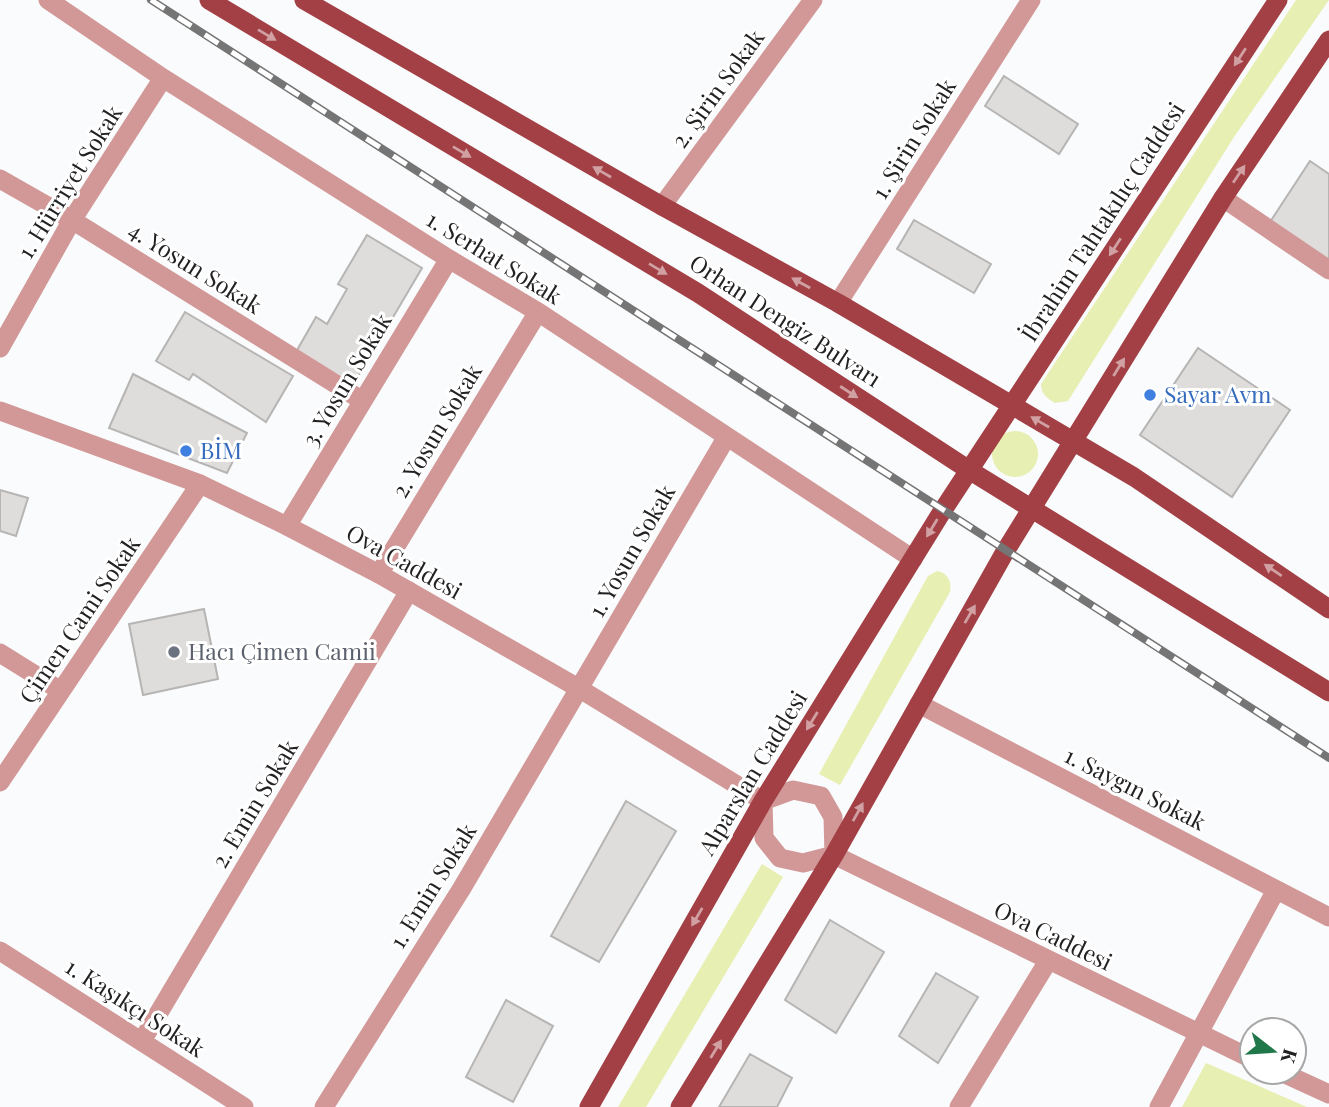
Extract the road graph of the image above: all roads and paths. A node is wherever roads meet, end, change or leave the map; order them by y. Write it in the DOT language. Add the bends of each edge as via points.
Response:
graph roads {
  1 [pos="48,0"];
  2 [pos="209,0"];
  3 [pos="304,0"];
  4 [pos="814,0"];
  5 [pos="1031,0"];
  6 [pos="1278,0"];
  7 [pos="1329,40"];
  8 [pos="163,78"];
  9 [pos="0,179"];
  10 [pos="1223,198"];
  11 [pos="662,206"];
  12 [pos="72,220"];
  13 [pos="449,259"];
  14 [pos="1329,270"];
  15 [pos="838,303"];
  16 [pos="538,312"];
  17 [pos="0,348"];
  18 [pos="363,401"];
  19 [pos="1012,405"];
  20 [pos="0,411"];
  21 [pos="726,438"];
  22 [pos="1074,441"];
  23 [pos="969,470"];
  24 [pos="200,484"];
  25 [pos="1032,509"];
  26 [pos="287,526"];
  27 [pos="914,559"];
  28 [pos="379,574"];
  29 [pos="409,592"];
  30 [pos="1329,609"];
  31 [pos="0,653"];
  32 [pos="580,689"];
  33 [pos="61,691"];
  34 [pos="1329,692"];
  35 [pos="919,705"];
  36 [pos="0,782"];
  37 [pos="763,801"];
  38 [pos="834,855"];
  39 [pos="1276,890"];
  40 [pos="1329,917"];
  41 [pos="0,951"];
  42 [pos="1048,961"];
  43 [pos="1199,1035"];
  44 [pos="142,1041"];
  45 [pos="1238,1053"];
  46 [pos="1308,1085"];
  47 [pos="1329,1094"];
  48 [pos="244,1107"];
  49 [pos="324,1107"];
  50 [pos="589,1107"];
  51 [pos="680,1107"];
  52 [pos="959,1107"];
  53 [pos="1159,1107"];
  1 -- 8 [label="street, 1. Serhat Sokak"];
  2 -- 23 [label="main road, Orhan Dengiz Bulvarı, one-way" via="698,293"];
  11 -- 3 [label="main road, Orhan Dengiz Bulvarı, one-way"];
  4 -- 11 [label="street, 2. Şirin Sokak"];
  5 -- 15 [label="street, 1. Şirin Sokak"];
  6 -- 19 [label="main road, İbrahim Tahtakılıç Caddesi, one-way"];
  10 -- 7 [label="main road, one-way"];
  8 -- 12 [label="street, 1. Hürriyet Sokak"];
  8 -- 13 [label="street, 1. Serhat Sokak"];
  9 -- 12 [label="street, 4. Yosun Sokak"];
  10 -- 14 [label="street"];
  22 -- 10 [label="main road, one-way"];
  15 -- 11 [label="main road, Orhan Dengiz Bulvarı, one-way"];
  12 -- 17 [label="street, 1. Hürriyet Sokak"];
  12 -- 18 [label="street, 4. Yosun Sokak"];
  13 -- 16 [label="street, 1. Serhat Sokak"];
  13 -- 18 [label="street, 3. Yosun Sokak"];
  15 -- 19 [label="main road, Orhan Dengiz Bulvarı"];
  16 -- 21 [label="street, 1. Serhat Sokak"];
  16 -- 28 [label="street, 2. Yosun Sokak"];
  18 -- 26 [label="street, 3. Yosun Sokak"];
  22 -- 19 [label="main road, Orhan Dengiz Bulvarı, one-way"];
  19 -- 23 [label="main road, İbrahim Tahtakılıç Caddesi"];
  20 -- 24 [label="street, Ova Caddesi"];
  21 -- 27 [label="street, 1. Serhat Sokak"];
  21 -- 32 [label="street, 1. Yosun Sokak"];
  22 -- 25 [label="main road"];
  30 -- 22 [label="main road, Orhan Dengiz Bulvarı, one-way"];
  23 -- 25 [label="main road, Orhan Dengiz Bulvarı"];
  23 -- 27 [label="main road, Alparslan Caddesi, one-way"];
  24 -- 26 [label="street, Ova Caddesi"];
  24 -- 33 [label="street, Çimen Cami Sokak"];
  25 -- 34 [label="main road, Orhan Dengiz Bulvarı"];
  35 -- 25 [label="main road, one-way"];
  26 -- 28 [label="street, Ova Caddesi"];
  27 -- 37 [label="main road, Alparslan Caddesi, one-way"];
  28 -- 29 [label="street, Ova Caddesi"];
  29 -- 32 [label="street, Ova Caddesi"];
  29 -- 44 [label="street, 2. Emin Sokak"];
  31 -- 33 [label="street"];
  32 -- 37 [label="street, Ova Caddesi"];
  32 -- 49 [label="street, 1. Emin Sokak"];
  33 -- 36 [label="street, Çimen Cami Sokak"];
  38 -- 35 [label="main road, one-way"];
  35 -- 39 [label="street, 1. Saygın Sokak"];
  37 -- 38 [label="street" via="764,838 780,858 803,863"];
  37 -- 38 [label="street" via="793,790 821,796 833,817"];
  37 -- 50 [label="main road, Alparslan Caddesi, one-way"];
  38 -- 42 [label="street, Ova Caddesi"];
  51 -- 38 [label="main road, one-way"];
  39 -- 40 [label="street, 1. Saygın Sokak"];
  39 -- 43 [label="street"];
  41 -- 44 [label="street, 1. Kaşıkçı Sokak"];
  42 -- 43 [label="street, Ova Caddesi"];
  42 -- 52 [label="street"];
  43 -- 45 [label="street, Ova Caddesi"];
  43 -- 53 [label="street"];
  44 -- 48 [label="street, 1. Kaşıkçı Sokak"];
  46 -- 47 [label="street"];
}
